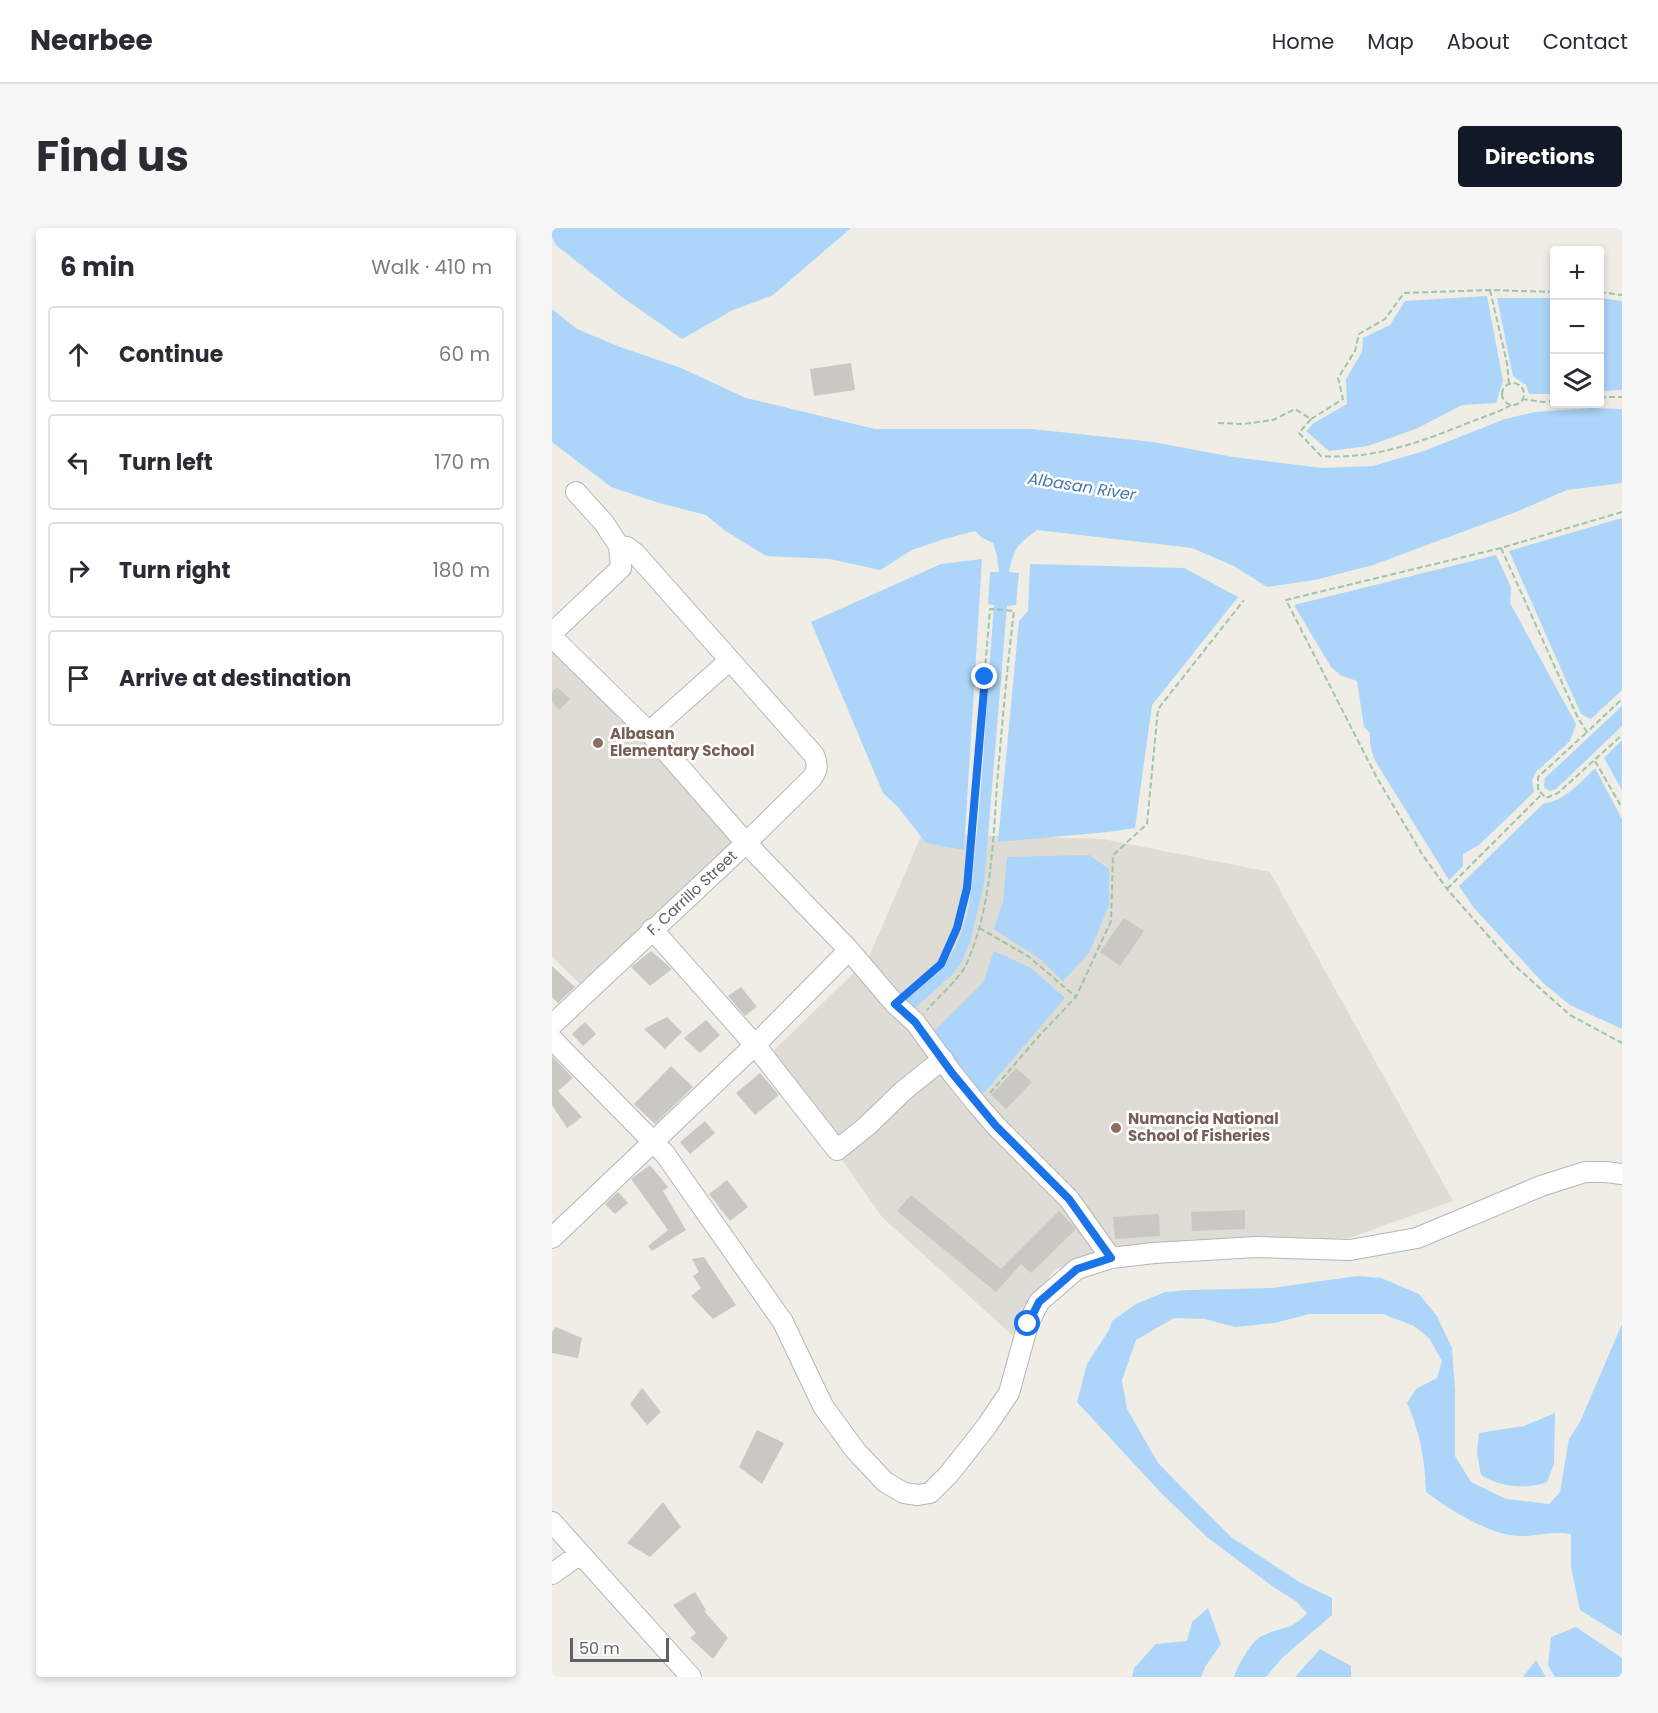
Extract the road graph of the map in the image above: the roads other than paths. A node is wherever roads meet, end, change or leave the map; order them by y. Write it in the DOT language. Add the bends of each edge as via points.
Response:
graph roads {
  1 [pos="576,492"];
  2 [pos="620,546"];
  3 [pos="552,635"];
  4 [pos="730,660"];
  5 [pos="649,732"];
  6 [pos="746,843"];
  7 [pos="652,929"];
  8 [pos="849,950"];
  9 [pos="552,1025"];
  10 [pos="552,1039"];
  11 [pos="755,1045"];
  12 [pos="943,1059"];
  13 [pos="652,1141"];
  14 [pos="1622,1174"];
  15 [pos="552,1238"];
  16 [pos="1111,1258"];
  17 [pos="552,1522"];
  18 [pos="580,1554"];
  19 [pos="552,1574"];
  20 [pos="691,1677"];
  1 -- 2 [label="street"];
  2 -- 3 [label="street" via="621,568"];
  2 -- 4 [label="street" via="635,553"];
  3 -- 5 [label="street"];
  4 -- 5 [label="street"];
  4 -- 6 [label="street, F. Carrillo Street" via="814,755 817,764 816,773"];
  5 -- 6 [label="street"];
  6 -- 7 [label="street, F. Carrillo Street"];
  6 -- 8 [label="street"];
  7 -- 9 [label="street, F. Carrillo Street"];
  7 -- 11 [label="street"];
  8 -- 11 [label="street"];
  8 -- 12 [label="street"];
  10 -- 13 [label="street"];
  11 -- 12 [label="street" via="837,1150"];
  11 -- 13 [label="street"];
  12 -- 16 [label="street" via="996,1126 1069,1199"];
  13 -- 15 [label="street"];
  13 -- 16 [label="street" via="783,1322 823,1406 872,1470 904,1493 930,1493 986,1427 1009,1393 1028,1324 1039,1302 1077,1269"];
  14 -- 16 [label="street" via="1585,1172 1541,1186 1417,1238 1350,1250 1257,1247"];
  17 -- 18 [label="street"];
  18 -- 19 [label="street"];
  18 -- 20 [label="street"];
}
